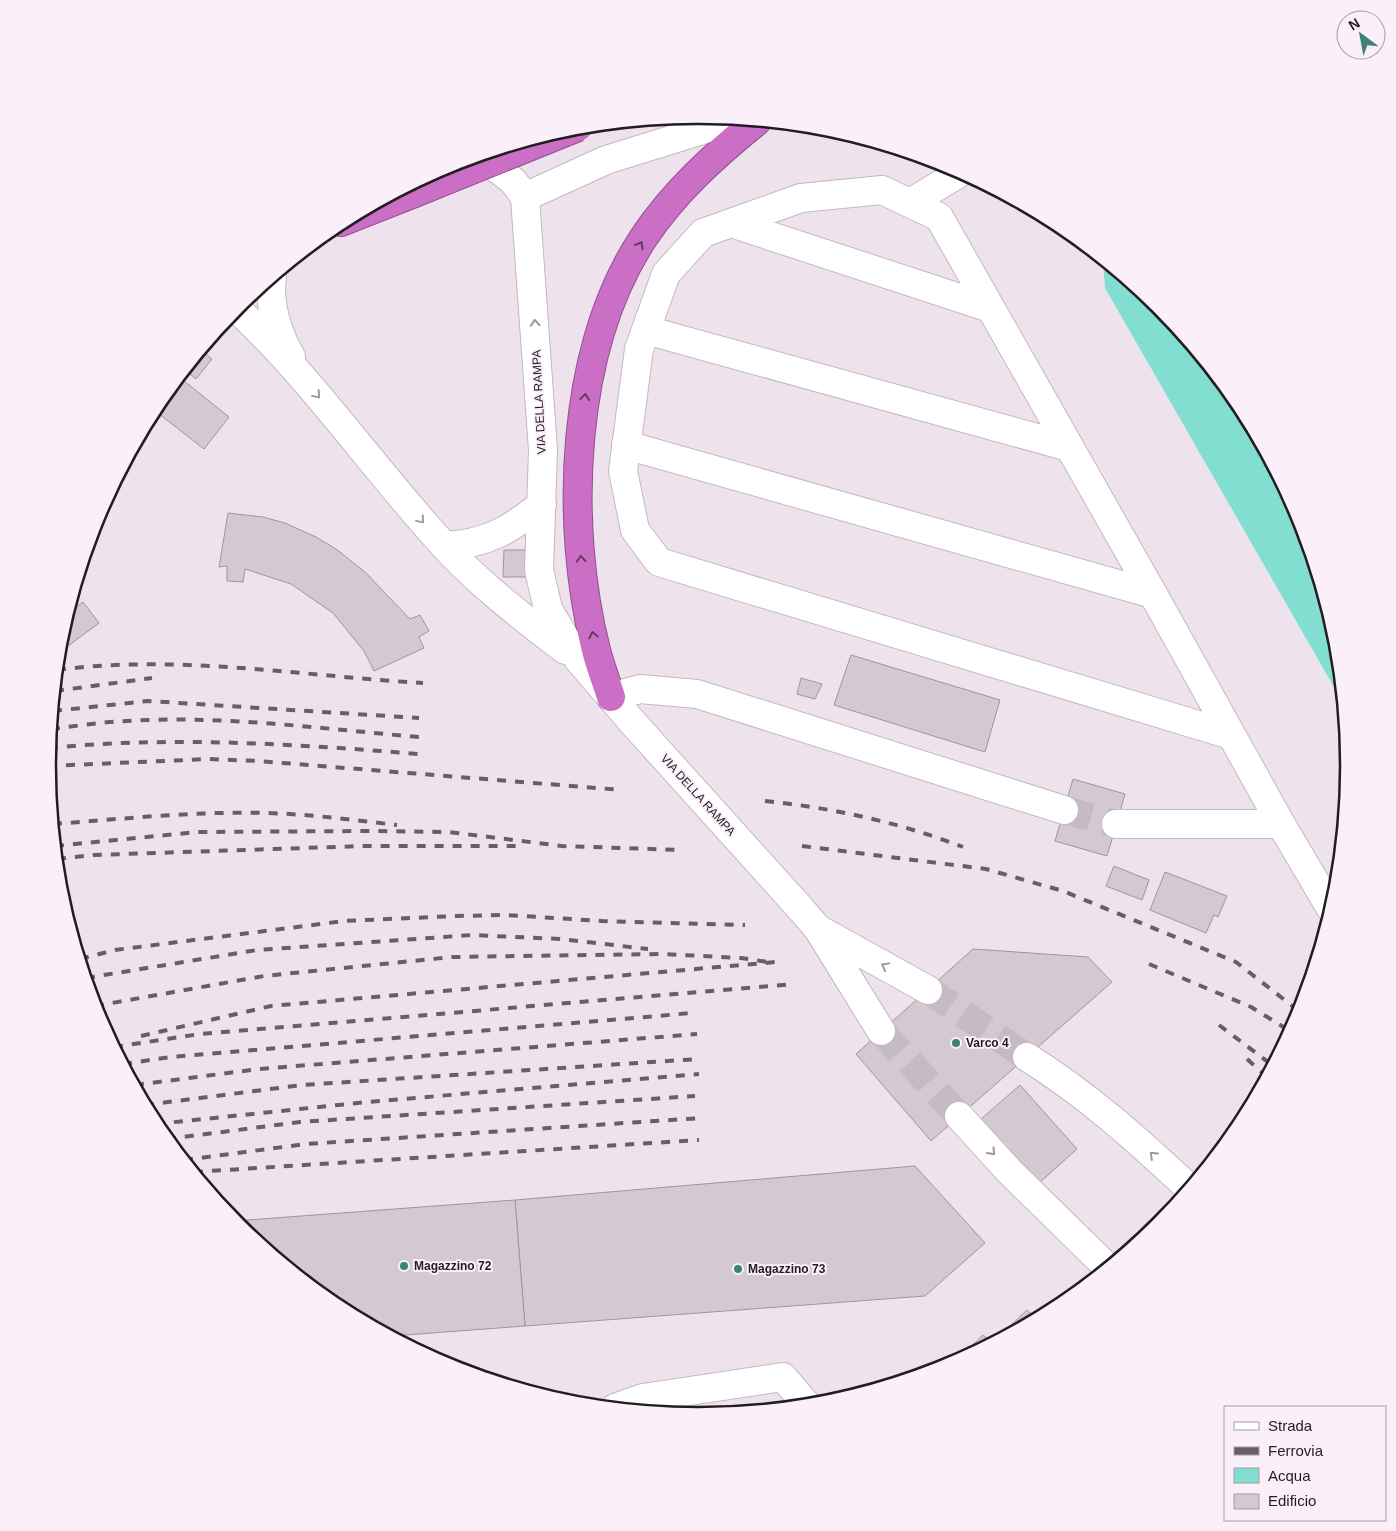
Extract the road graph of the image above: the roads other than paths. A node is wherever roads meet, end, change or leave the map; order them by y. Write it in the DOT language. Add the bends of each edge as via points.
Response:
graph roads {
  1 [pos="720,125"];
  2 [pos="750,126"];
  3 [pos="514,152"];
  4 [pos="486,160"];
  5 [pos="953,177"];
  6 [pos="423,186"];
  7 [pos="525,197"];
  8 [pos="910,204"];
  9 [pos="731,223"];
  10 [pos="272,285"];
  11 [pos="990,308"];
  12 [pos="242,314"];
  13 [pos="646,330"];
  14 [pos="300,375"];
  15 [pos="626,444"];
  16 [pos="1069,447"];
  17 [pos="542,504"];
  18 [pos="444,546"];
  19 [pos="1154,594"];
  20 [pos="578,660"];
  21 [pos="611,696"];
  22 [pos="1231,735"];
  23 [pos="1064,810"];
  24 [pos="1116,824"];
  25 [pos="1281,824"];
  26 [pos="1325,899"];
  27 [pos="818,929"];
  28 [pos="928,990"];
  29 [pos="881,1031"];
  30 [pos="1027,1057"];
  31 [pos="959,1116"];
  32 [pos="1184,1184"];
  33 [pos="1103,1263"];
  34 [pos="644,1398"];
  35 [pos="802,1399"];
  36 [pos="628,1403"];
  37 [pos="658,1406"];
  1 -- 7 [label="street" via="606,160"];
  21 -- 2 [label="highway, one-way" via="596,651 580,560 579,454 586,385 616,288 644,237 674,198"];
  3 -- 6 [label="highway, bridge"];
  4 -- 7 [label="street" via="512,181"];
  5 -- 8 [label="street"];
  17 -- 7 [label="street, VIA DELLA RAMPA, one-way" via="541,421"];
  8 -- 9 [label="street" via="882,190 801,198"];
  8 -- 11 [label="street" via="939,217"];
  9 -- 11 [label="street"];
  9 -- 13 [label="street" via="703,233 666,274"];
  10 -- 14 [label="street, VIA DELLA RAMPA" via="274,312 282,342"];
  11 -- 16 [label="street"];
  12 -- 14 [label="street, VIA DELLA RAMPA"];
  13 -- 15 [label="street" via="639,349"];
  13 -- 16 [label="street"];
  14 -- 18 [label="street, VIA DELLA RAMPA, one-way"];
  15 -- 19 [label="street"];
  15 -- 22 [label="street" via="623,471 635,530 659,562"];
  16 -- 19 [label="street"];
  17 -- 18 [label="street" via="497,536 468,545"];
  17 -- 20 [label="street, VIA DELLA RAMPA" via="539,570 548,610"];
  18 -- 20 [label="street, VIA DELLA RAMPA" via="507,606"];
  19 -- 22 [label="street"];
  20 -- 21 [label="street, VIA DELLA RAMPA"];
  21 -- 23 [label="street" via="640,689 698,694"];
  21 -- 27 [label="street, VIA DELLA RAMPA, bridge"];
  22 -- 25 [label="street"];
  24 -- 25 [label="street"];
  25 -- 26 [label="street"];
  28 -- 27 [label="street, VIA DELLA RAMPA, one-way"];
  27 -- 29 [label="street, VIA DELLA RAMPA"];
  32 -- 30 [label="street, one-way" via="1121,1125 1067,1082"];
  31 -- 33 [label="street, one-way" via="1009,1171"];
  34 -- 35 [label="street" via="783,1377"];
  34 -- 36 [label="street"];
  34 -- 37 [label="street"];
}
